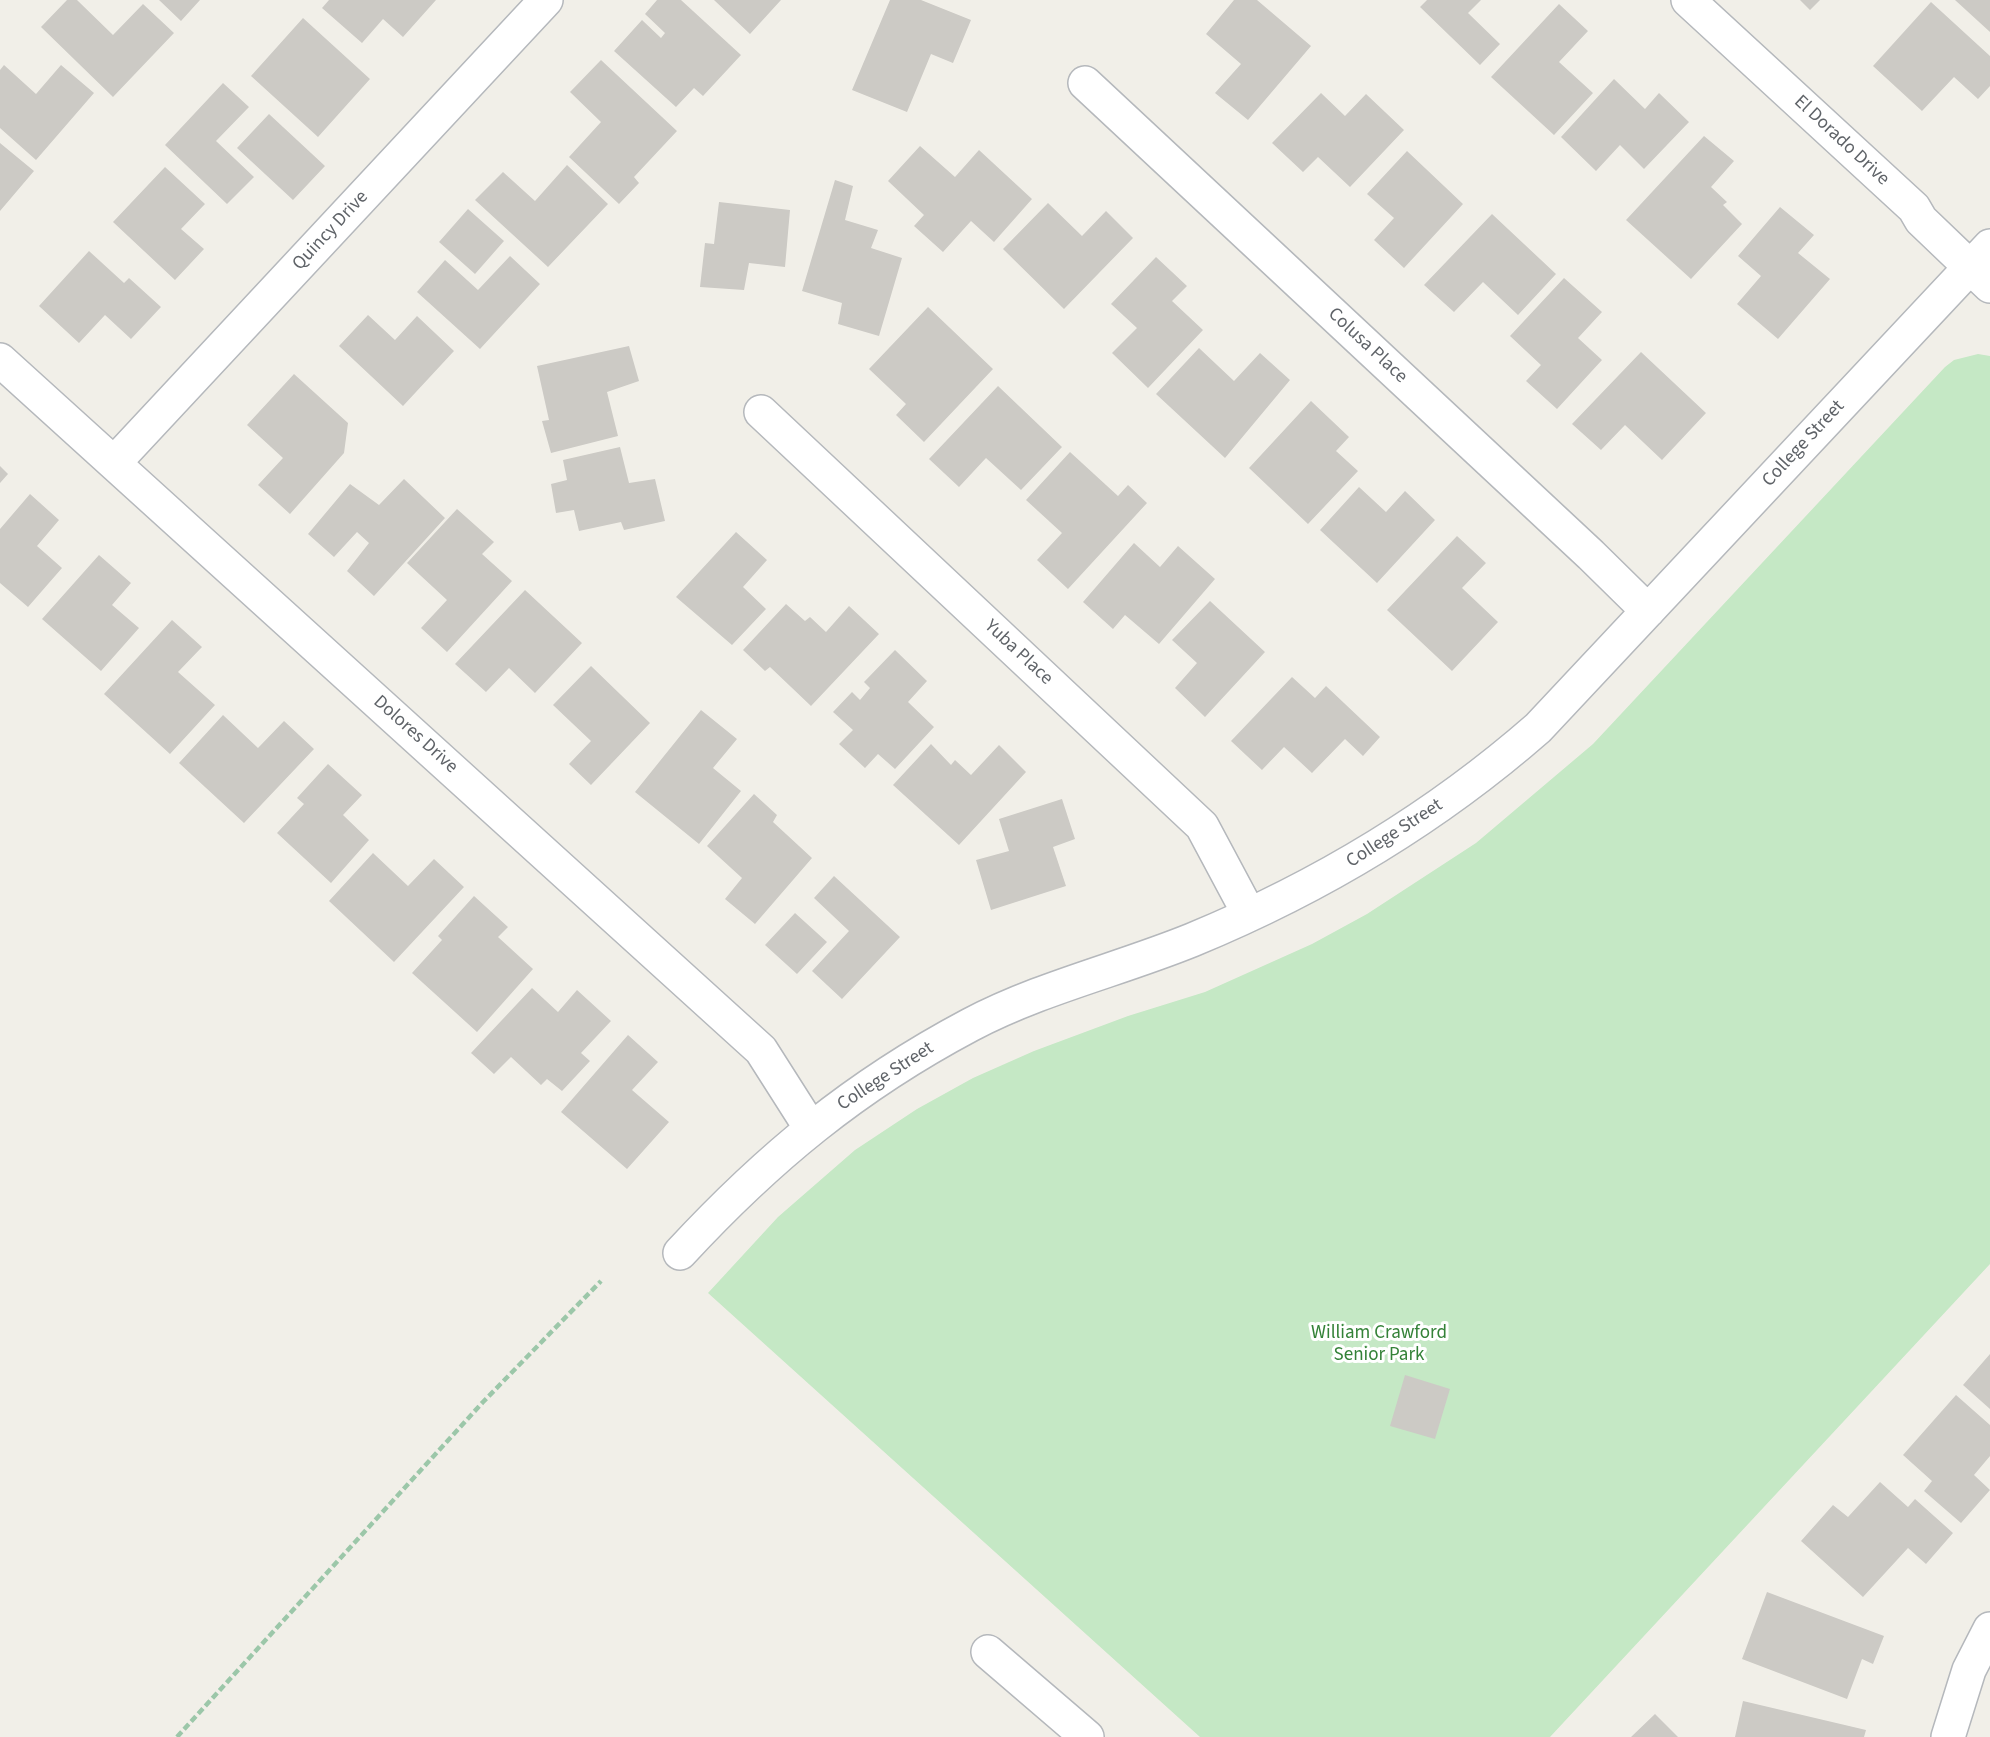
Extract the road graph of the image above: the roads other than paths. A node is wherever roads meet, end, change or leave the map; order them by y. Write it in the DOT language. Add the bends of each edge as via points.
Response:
graph roads {
  1 [pos="546,0"];
  2 [pos="1688,0"];
  3 [pos="1084,83"];
  4 [pos="1983,266"];
  5 [pos="0,360"];
  6 [pos="761,412"];
  7 [pos="115,462"];
  8 [pos="1648,611"];
  9 [pos="1248,914"];
  10 [pos="810,1127"];
  11 [pos="680,1252"];
  12 [pos="1990,1629"];
  13 [pos="988,1653"];
  14 [pos="1087,1737"];
  15 [pos="1948,1737"];
  1 -- 7 [label="street, Quincy Drive"];
  2 -- 4 [label="street, El Dorado Drive" via="1914,208 1921,220"];
  3 -- 8 [label="street, Colusa Place"];
  4 -- 8 [label="street, College Street"];
  5 -- 7 [label="street, Dolores Drive"];
  6 -- 9 [label="street, Yuba Place" via="1202,826"];
  7 -- 10 [label="street, Dolores Drive" via="761,1050"];
  8 -- 9 [label="street, College Street" via="1538,728 1488,772 1356,860"];
  9 -- 10 [label="street, College Street" via="972,1024"];
  10 -- 11 [label="street, College Street"];
  12 -- 15 [label="street" via="1969,1670"];
  13 -- 14 [label="street"];
}
